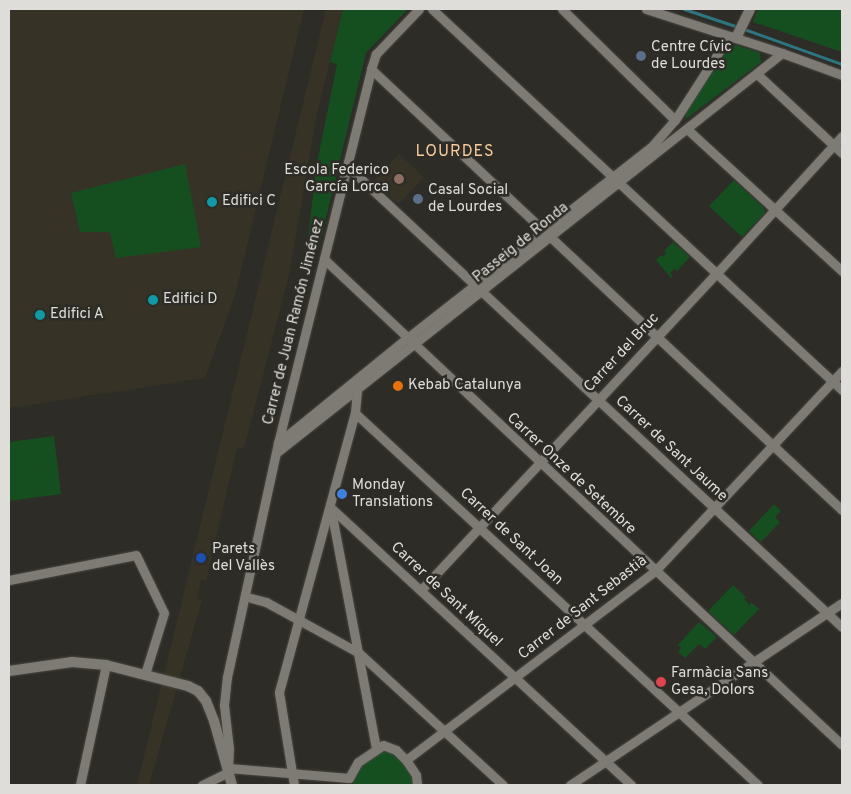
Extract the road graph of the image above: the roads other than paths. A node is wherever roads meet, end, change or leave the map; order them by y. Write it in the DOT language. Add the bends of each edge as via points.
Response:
graph roads {
  1 [pos="419,9"];
  2 [pos="432,9"];
  3 [pos="562,9"];
  4 [pos="646,9"];
  5 [pos="750,9"];
  6 [pos="732,37"];
  7 [pos="782,53"];
  8 [pos="372,69"];
  9 [pos="757,74"];
  10 [pos="842,75"];
  11 [pos="675,120"];
  12 [pos="687,129"];
  13 [pos="842,136"];
  14 [pos="834,145"];
  15 [pos="842,153"];
  16 [pos="347,166"];
  17 [pos="616,180"];
  18 [pos="775,208"];
  19 [pos="547,234"];
  20 [pos="324,259"];
  21 [pos="842,271"];
  22 [pos="717,273"];
  23 [pos="479,288"];
  24 [pos="657,336"];
  25 [pos="410,342"];
  26 [pos="842,371"];
  27 [pos="833,382"];
  28 [pos="355,387"];
  29 [pos="842,390"];
  30 [pos="598,400"];
  31 [pos="355,413"];
  32 [pos="278,443"];
  33 [pos="773,445"];
  34 [pos="276,453"];
  35 [pos="539,462"];
  36 [pos="330,507"];
  37 [pos="714,508"];
  38 [pos="842,510"];
  39 [pos="480,527"];
  40 [pos="654,571"];
  41 [pos="9,580"];
  42 [pos="421,590"];
  43 [pos="251,598"];
  44 [pos="842,603"];
  45 [pos="827,613"];
  46 [pos="299,621"];
  47 [pos="584,623"];
  48 [pos="842,627"];
  49 [pos="359,653"];
  50 [pos="753,662"];
  51 [pos="106,665"];
  52 [pos="9,671"];
  53 [pos="149,675"];
  54 [pos="514,678"];
  55 [pos="679,712"];
  56 [pos="445,730"];
  57 [pos="842,745"];
  58 [pos="376,748"];
  59 [pos="406,760"];
  60 [pos="605,761"];
  61 [pos="228,770"];
  62 [pos="291,772"];
  63 [pos="351,782"];
  64 [pos="80,785"];
  65 [pos="202,785"];
  66 [pos="232,785"];
  67 [pos="294,785"];
  68 [pos="417,785"];
  69 [pos="504,785"];
  70 [pos="570,785"];
  71 [pos="631,785"];
  72 [pos="758,785"];
  1 -- 8 [label="street, Carrer de Juan Ramón Jiménez" via="376,54"];
  2 -- 17 [label="street"];
  3 -- 11 [label="street"];
  4 -- 6 [label="street"];
  5 -- 6 [label="street"];
  6 -- 7 [label="street"];
  6 -- 11 [label="street, Passeig de Ronda"];
  7 -- 9 [label="street, Passeig de Ronda"];
  7 -- 10 [label="street"];
  8 -- 16 [label="street, Carrer de Juan Ramón Jiménez"];
  8 -- 19 [label="street"];
  9 -- 12 [label="street, Passeig de Ronda"];
  9 -- 14 [label="street"];
  11 -- 17 [label="street, Passeig de Ronda"];
  12 -- 17 [label="street, Passeig de Ronda"];
  12 -- 18 [label="street"];
  13 -- 14 [label="street, Carrer del Bruc"];
  14 -- 15 [label="street"];
  14 -- 18 [label="street, Carrer del Bruc"];
  16 -- 20 [label="street, Carrer de Juan Ramón Jiménez"];
  16 -- 23 [label="street, Carrer de Sant Jaume"];
  17 -- 19 [label="street, Passeig de Ronda"];
  17 -- 22 [label="street"];
  18 -- 21 [label="street"];
  18 -- 22 [label="street, Carrer del Bruc"];
  19 -- 23 [label="street, Passeig de Ronda"];
  19 -- 24 [label="street"];
  20 -- 25 [label="street, Carrer Onze de Setembre"];
  20 -- 32 [label="street, Carrer de Juan Ramón Jiménez"];
  22 -- 24 [label="street, Carrer del Bruc"];
  22 -- 27 [label="street"];
  23 -- 25 [label="street, Passeig de Ronda"];
  23 -- 30 [label="street, Carrer de Sant Jaume"];
  24 -- 30 [label="street, Carrer del Bruc"];
  24 -- 33 [label="street"];
  25 -- 28 [label="street, Passeig de Ronda"];
  25 -- 35 [label="street, Carrer Onze de Setembre"];
  26 -- 27 [label="street, Carrer de Sant Sebastià"];
  27 -- 29 [label="street"];
  27 -- 33 [label="street, Carrer de Sant Sebastià"];
  28 -- 31 [label="street"];
  28 -- 32 [label="street, Passeig de Ronda"];
  28 -- 34 [label="street, Passeig de Ronda"];
  30 -- 35 [label="street, Carrer del Bruc"];
  30 -- 37 [label="street, Carrer de Sant Jaume"];
  31 -- 36 [label="street"];
  31 -- 39 [label="street, Carrer de Sant Joan"];
  32 -- 34 [label="street, Carrer de Juan Ramón Jiménez"];
  33 -- 37 [label="street, Carrer de Sant Sebastià"];
  33 -- 38 [label="street"];
  34 -- 61 [label="street, Carrer de Juan Ramón Jiménez" via="227,677 224,705"];
  35 -- 39 [label="street, Carrer del Bruc"];
  35 -- 40 [label="street, Carrer Onze de Setembre"];
  36 -- 42 [label="street, Carrer de Sant Miquel"];
  36 -- 46 [label="street"];
  36 -- 49 [label="street"];
  37 -- 40 [label="street, Carrer de Sant Sebastià"];
  37 -- 45 [label="street, Carrer de Sant Jaume"];
  39 -- 42 [label="street, Carrer del Bruc"];
  39 -- 47 [label="street, Carrer de Sant Joan"];
  40 -- 47 [label="street, Carrer de Sant Sebastià"];
  40 -- 50 [label="street, Carrer Onze de Setembre"];
  41 -- 53 [label="street" via="136,555 164,613"];
  42 -- 54 [label="street, Carrer de Sant Miquel"];
  43 -- 46 [label="street" via="266,602"];
  44 -- 45 [label="street"];
  45 -- 48 [label="street, Carrer de Sant Jaume"];
  45 -- 50 [label="street"];
  46 -- 49 [label="street"];
  46 -- 62 [label="street" via="279,692"];
  47 -- 54 [label="street, Carrer de Sant Sebastià"];
  47 -- 55 [label="street, Carrer de Sant Joan"];
  49 -- 56 [label="street"];
  49 -- 58 [label="street"];
  50 -- 55 [label="street"];
  50 -- 57 [label="street, Carrer Onze de Setembre"];
  51 -- 52 [label="street" via="72,662"];
  51 -- 53 [label="street"];
  51 -- 64 [label="street"];
  53 -- 61 [label="street" via="198,691 214,720"];
  54 -- 56 [label="street, Carrer de Sant Sebastià"];
  54 -- 60 [label="street, Carrer de Sant Miquel"];
  55 -- 60 [label="street"];
  55 -- 72 [label="street, Carrer de Sant Joan"];
  56 -- 59 [label="street, Carrer de Sant Sebastià"];
  56 -- 69 [label="street"];
  58 -- 59 [label="street" via="383,745 396,750"];
  58 -- 63 [label="street" via="358,762"];
  59 -- 68 [label="street" via="416,775"];
  60 -- 70 [label="street"];
  60 -- 71 [label="street, Carrer de Sant Miquel"];
  61 -- 62 [label="street"];
  61 -- 65 [label="street"];
  61 -- 66 [label="street"];
  62 -- 63 [label="street"];
  62 -- 67 [label="street"];
}
